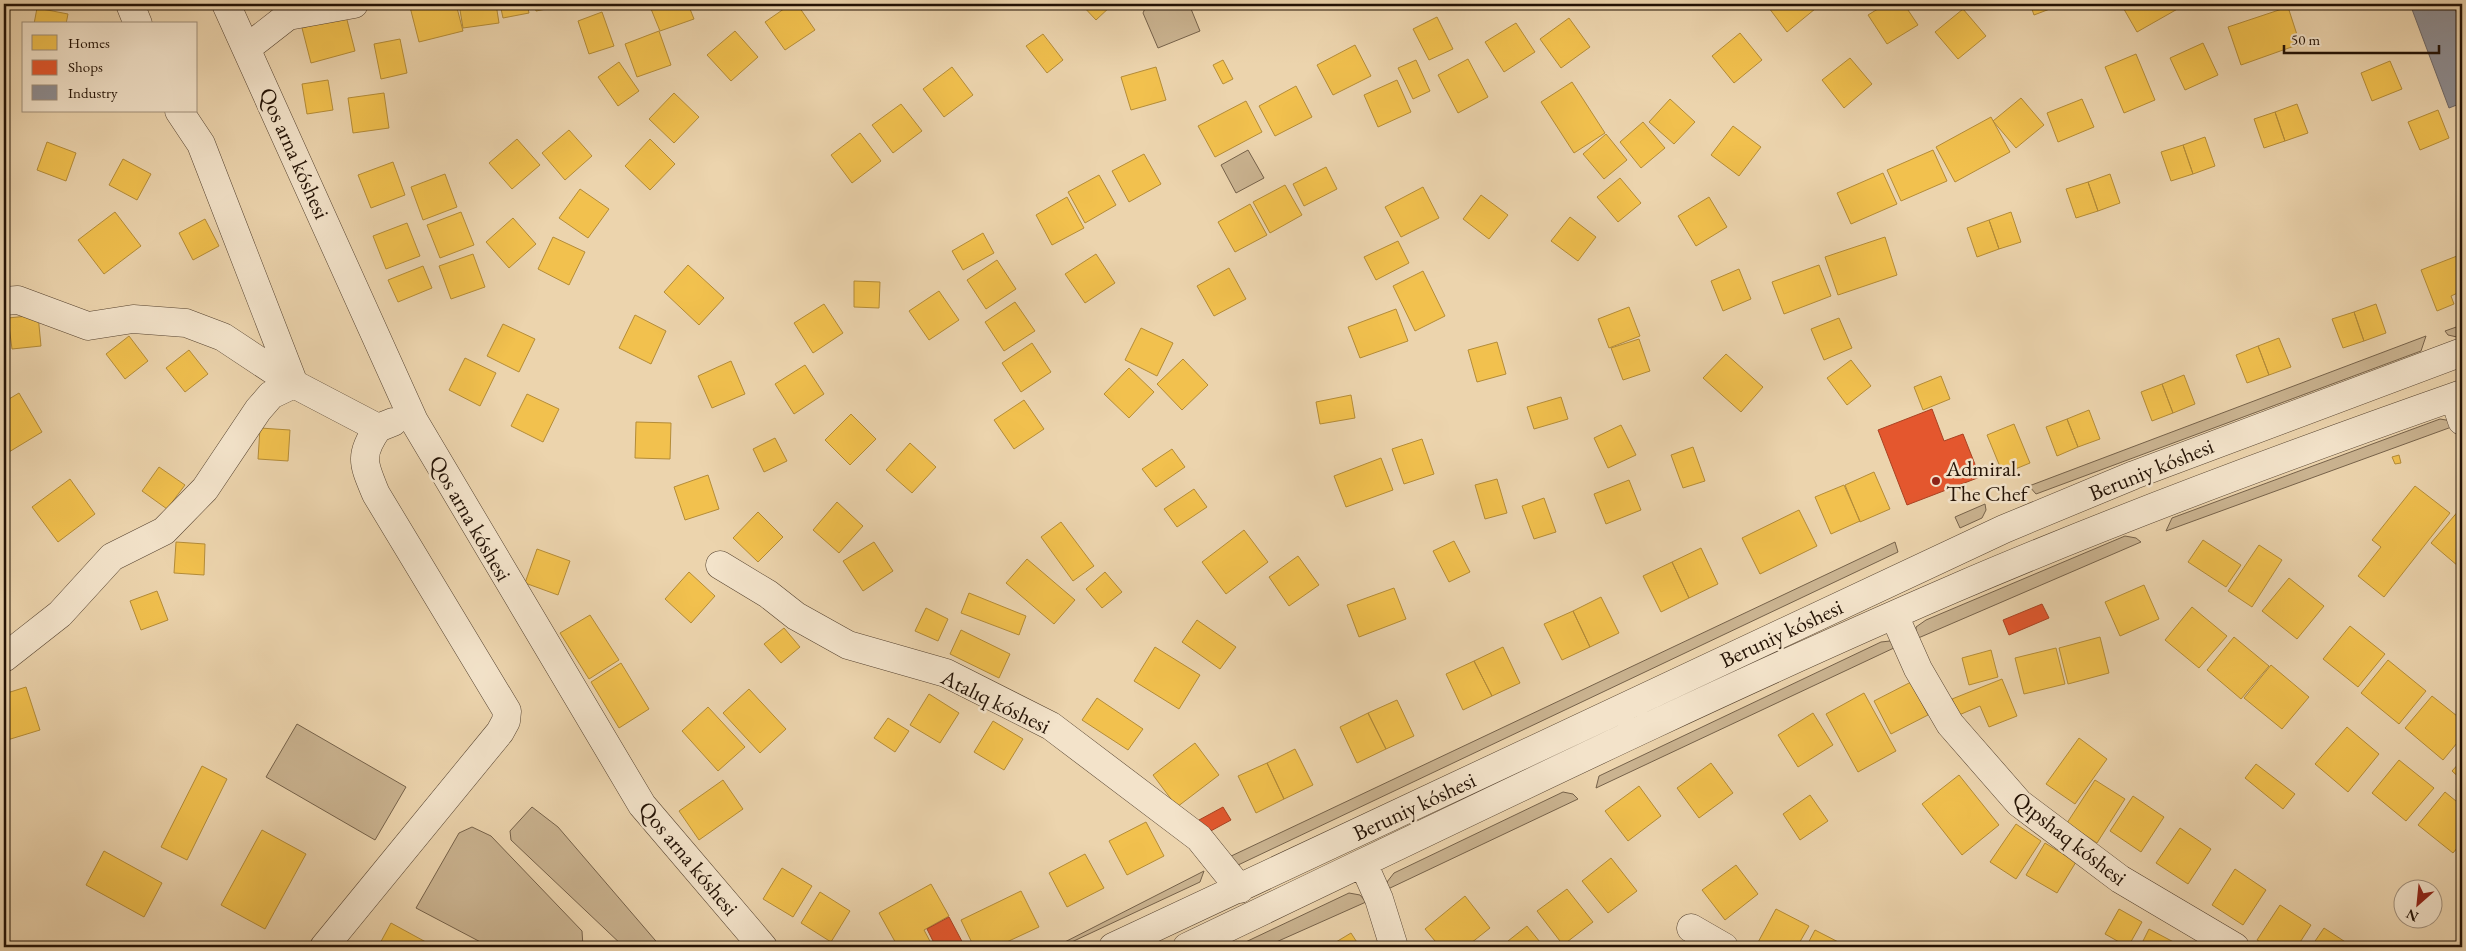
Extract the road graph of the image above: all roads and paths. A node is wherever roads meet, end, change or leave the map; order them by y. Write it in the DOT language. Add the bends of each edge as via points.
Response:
graph roads {
  1 [pos="130,4"];
  2 [pos="226,4"];
  3 [pos="354,4"];
  4 [pos="137,22"];
  5 [pos="247,48"];
  6 [pos="180,112"];
  7 [pos="4,301"];
  8 [pos="2462,352"];
  9 [pos="294,384"];
  10 [pos="2460,404"];
  11 [pos="414,421"];
  12 [pos="378,428"];
  13 [pos="2134,474"];
  14 [pos="2145,510"];
  15 [pos="720,565"];
  16 [pos="1894,615"];
  17 [pos="4,658"];
  18 [pos="1363,864"];
  19 [pos="1240,889"];
  20 [pos="1690,928"];
  21 [pos="324,947"];
  22 [pos="763,947"];
  23 [pos="1114,947"];
  24 [pos="1187,947"];
  25 [pos="1394,947"];
  26 [pos="1724,947"];
  27 [pos="2235,947"];
  1 -- 4 [label="street"];
  2 -- 5 [label="street, Qos arna kóshesi"];
  3 -- 5 [label="street" via="288,16"];
  5 -- 11 [label="street, Qos arna kóshesi"];
  6 -- 9 [label="street" via="201,144"];
  7 -- 9 [label="street" via="18,300 88,326 133,319 186,323 223,337"];
  8 -- 13 [label="street, Beruniy kóshesi"];
  9 -- 12 [label="street"];
  9 -- 17 [label="street" via="272,394 262,405 205,489 164,531 112,557 60,614"];
  10 -- 14 [label="street, Beruniy kóshesi"];
  11 -- 12 [label="street" via="399,420"];
  11 -- 22 [label="street, Qos arna kóshesi" via="642,804"];
  12 -- 21 [label="street" via="367,444 363,463 376,494 507,711 506,721"];
  13 -- 14 [label="street"];
  13 -- 19 [label="street, Beruniy kóshesi" via="1943,557"];
  14 -- 16 [label="street, Beruniy kóshesi"];
  15 -- 19 [label="street, Atalıq kóshesi" via="768,594 796,616 848,645 946,673 1051,726 1200,838"];
  16 -- 18 [label="street, Beruniy kóshesi" via="1536,780"];
  16 -- 27 [label="street, Qıpshaq kóshesi" via="1918,670 1950,724 2019,803 2120,879"];
  18 -- 24 [label="street, Beruniy kóshesi"];
  18 -- 25 [label="street" via="1379,899"];
  19 -- 23 [label="street, Beruniy kóshesi"];
  20 -- 26 [label="street"];
}
